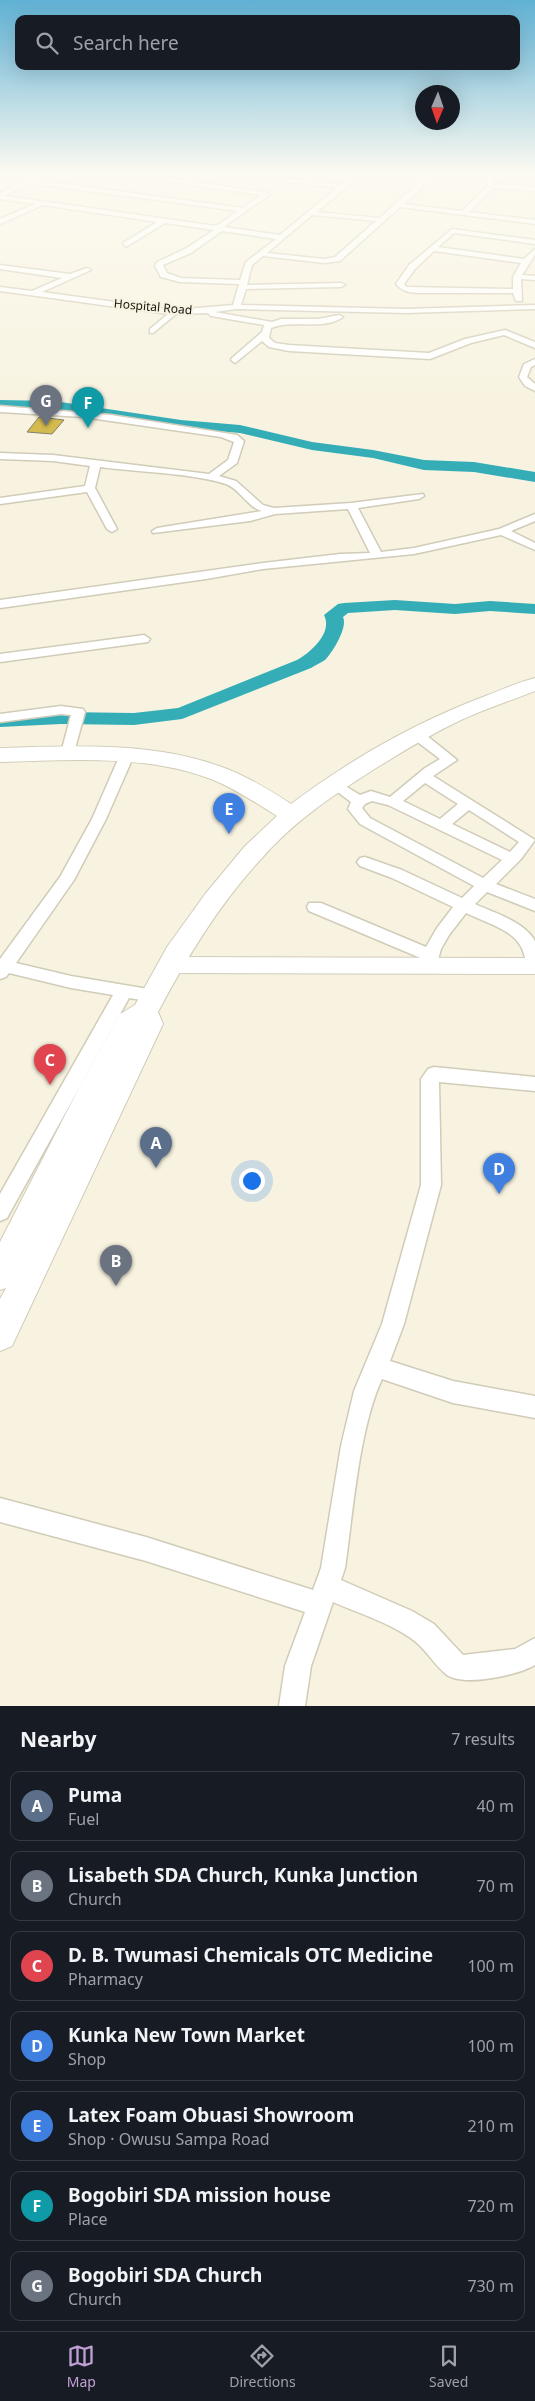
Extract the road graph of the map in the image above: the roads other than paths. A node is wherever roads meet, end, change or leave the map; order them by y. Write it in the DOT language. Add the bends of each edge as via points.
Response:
graph roads {
  1 [pos="187,252"];
  2 [pos="263,252"];
  3 [pos="346,252"];
  4 [pos="430,252"];
  5 [pos="453,252"];
  6 [pos="535,252"];
  7 [pos="260,254"];
  8 [pos="526,261"];
  9 [pos="0,268"];
  10 [pos="87,270"];
  11 [pos="72,277"];
  12 [pos="517,277"];
  13 [pos="535,278"];
  14 [pos="243,285"];
  15 [pos="341,285"];
  16 [pos="0,289"];
  17 [pos="516,291"];
  18 [pos="34,293"];
  19 [pos="236,307"];
  20 [pos="524,307"];
  21 [pos="535,307"];
  22 [pos="205,311"];
  23 [pos="365,311"];
  24 [pos="174,312"];
  25 [pos="272,324"];
  26 [pos="153,331"];
  27 [pos="265,334"];
  28 [pos="535,344"];
  29 [pos="235,360"];
  30 [pos="535,362"];
  31 [pos="535,388"];
  32 [pos="0,409"];
  33 [pos="0,456"];
  34 [pos="96,464"];
  35 [pos="211,477"];
  36 [pos="90,488"];
  37 [pos="420,496"];
  38 [pos="0,501"];
  39 [pos="351,506"];
  40 [pos="274,511"];
  41 [pos="535,518"];
  42 [pos="112,529"];
  43 [pos="157,531"];
  44 [pos="502,531"];
  45 [pos="535,548"];
  46 [pos="377,556"];
  47 [pos="0,604"];
  48 [pos="144,639"];
  49 [pos="0,658"];
  50 [pos="535,684"];
  51 [pos="0,718"];
  52 [pos="416,734"];
  53 [pos="68,754"];
  54 [pos="0,755"];
  55 [pos="128,755"];
  56 [pos="424,776"];
  57 [pos="328,788"];
  58 [pos="252,790"];
  59 [pos="359,801"];
  60 [pos="393,802"];
  61 [pos="466,804"];
  62 [pos="292,815"];
  63 [pos="442,825"];
  64 [pos="253,852"];
  65 [pos="512,859"];
  66 [pos="365,862"];
  67 [pos="486,886"];
  68 [pos="535,904"];
  69 [pos="466,906"];
  70 [pos="315,907"];
  71 [pos="430,960"];
  72 [pos="169,965"];
  73 [pos="535,966"];
  74 [pos="2,968"];
  75 [pos="124,991"];
  76 [pos="149,1004"];
  77 [pos="535,1084"];
  78 [pos="0,1212"];
  79 [pos="0,1275"];
  80 [pos="0,1335"];
  81 [pos="378,1367"];
  82 [pos="535,1407"];
  83 [pos="0,1510"];
  84 [pos="322,1595"];
  85 [pos="535,1651"];
  86 [pos="292,1706"];
  1 -- 14 [label="street" via="160,264 164,275 180,280"];
  2 -- 7 [label="street"];
  3 -- 7 [label="street" via="337,259 324,261"];
  4 -- 17 [label="street" via="405,274 401,287 423,291"];
  5 -- 8 [label="street"];
  6 -- 8 [label="street"];
  7 -- 14 [label="street" via="250,264"];
  8 -- 12 [label="street"];
  9 -- 11 [label="street"];
  10 -- 11 [label="street"];
  11 -- 18 [label="street"];
  12 -- 13 [label="street"];
  12 -- 17 [label="street"];
  14 -- 15 [label="street"];
  14 -- 19 [label="street"];
  16 -- 18 [label="street, Hospital Road"];
  17 -- 20 [label="street"];
  18 -- 24 [label="street, Hospital Road"];
  19 -- 22 [label="street, Hospital Road"];
  19 -- 23 [label="street, Hospital Road"];
  20 -- 21 [label="street"];
  20 -- 23 [label="street"];
  22 -- 24 [label="street, Hospital Road"];
  22 -- 25 [label="street"];
  23 -- 25 [label="street" via="318,321"];
  24 -- 26 [label="street"];
  25 -- 27 [label="street"];
  27 -- 28 [label="street" via="266,342 279,347 430,356 468,341 505,332"];
  27 -- 29 [label="street"];
  30 -- 31 [label="street" via="527,366 524,377"];
  32 -- 35 [label="street" via="92,414 238,439 233,461"];
  33 -- 34 [label="street"];
  34 -- 35 [label="street"];
  34 -- 36 [label="street"];
  35 -- 40 [label="street" via="232,483 260,507"];
  36 -- 38 [label="street"];
  36 -- 42 [label="street"];
  37 -- 39 [label="street"];
  39 -- 40 [label="street"];
  39 -- 46 [label="street"];
  40 -- 43 [label="street" via="250,518"];
  41 -- 44 [label="street"];
  44 -- 45 [label="street"];
  44 -- 46 [label="street" via="450,544"];
  46 -- 47 [label="street" via="263,566"];
  48 -- 49 [label="street"];
  50 -- 52 [label="main road" via="454,715"];
  51 -- 53 [label="street" via="61,710 78,712"];
  52 -- 56 [label="street" via="450,760"];
  52 -- 57 [label="main road"];
  53 -- 54 [label="main road"];
  53 -- 55 [label="main road"];
  55 -- 58 [label="main road" via="187,765 218,774"];
  55 -- 74 [label="street" via="66,880"];
  56 -- 60 [label="street"];
  56 -- 61 [label="street"];
  57 -- 58 [label="main road" via="290,794"];
  57 -- 59 [label="street"];
  57 -- 62 [label="main road"];
  58 -- 62 [label="main road"];
  58 -- 64 [label="main road" via="264,815"];
  59 -- 60 [label="street" via="371,796"];
  59 -- 67 [label="street" via="355,809 364,821"];
  60 -- 63 [label="street"];
  61 -- 63 [label="street"];
  61 -- 65 [label="street" via="528,840"];
  62 -- 64 [label="main road"];
  63 -- 65 [label="street"];
  64 -- 72 [label="main road"];
  65 -- 67 [label="street"];
  66 -- 69 [label="street"];
  67 -- 68 [label="street"];
  67 -- 69 [label="street"];
  69 -- 71 [label="street" via="445,926"];
  69 -- 73 [label="street" via="522,935"];
  70 -- 71 [label="street"];
  71 -- 72 [label="street"];
  71 -- 73 [label="street"];
  72 -- 76 [label="main road"];
  74 -- 75 [label="street"];
  75 -- 76 [label="street"];
  75 -- 78 [label="street"];
  76 -- 79 [label="main road" via="130,1022 90,1094"];
  76 -- 80 [label="main road" via="150,1024"];
  77 -- 81 [label="street" via="434,1074 430,1079 431,1185"];
  81 -- 82 [label="street" via="453,1392"];
  81 -- 84 [label="street" via="366,1391 352,1446 338,1542"];
  83 -- 84 [label="street"];
  84 -- 85 [label="street" via="403,1620 425,1633 456,1666 466,1668 518,1661"];
  84 -- 86 [label="street" via="298,1666"];
}
